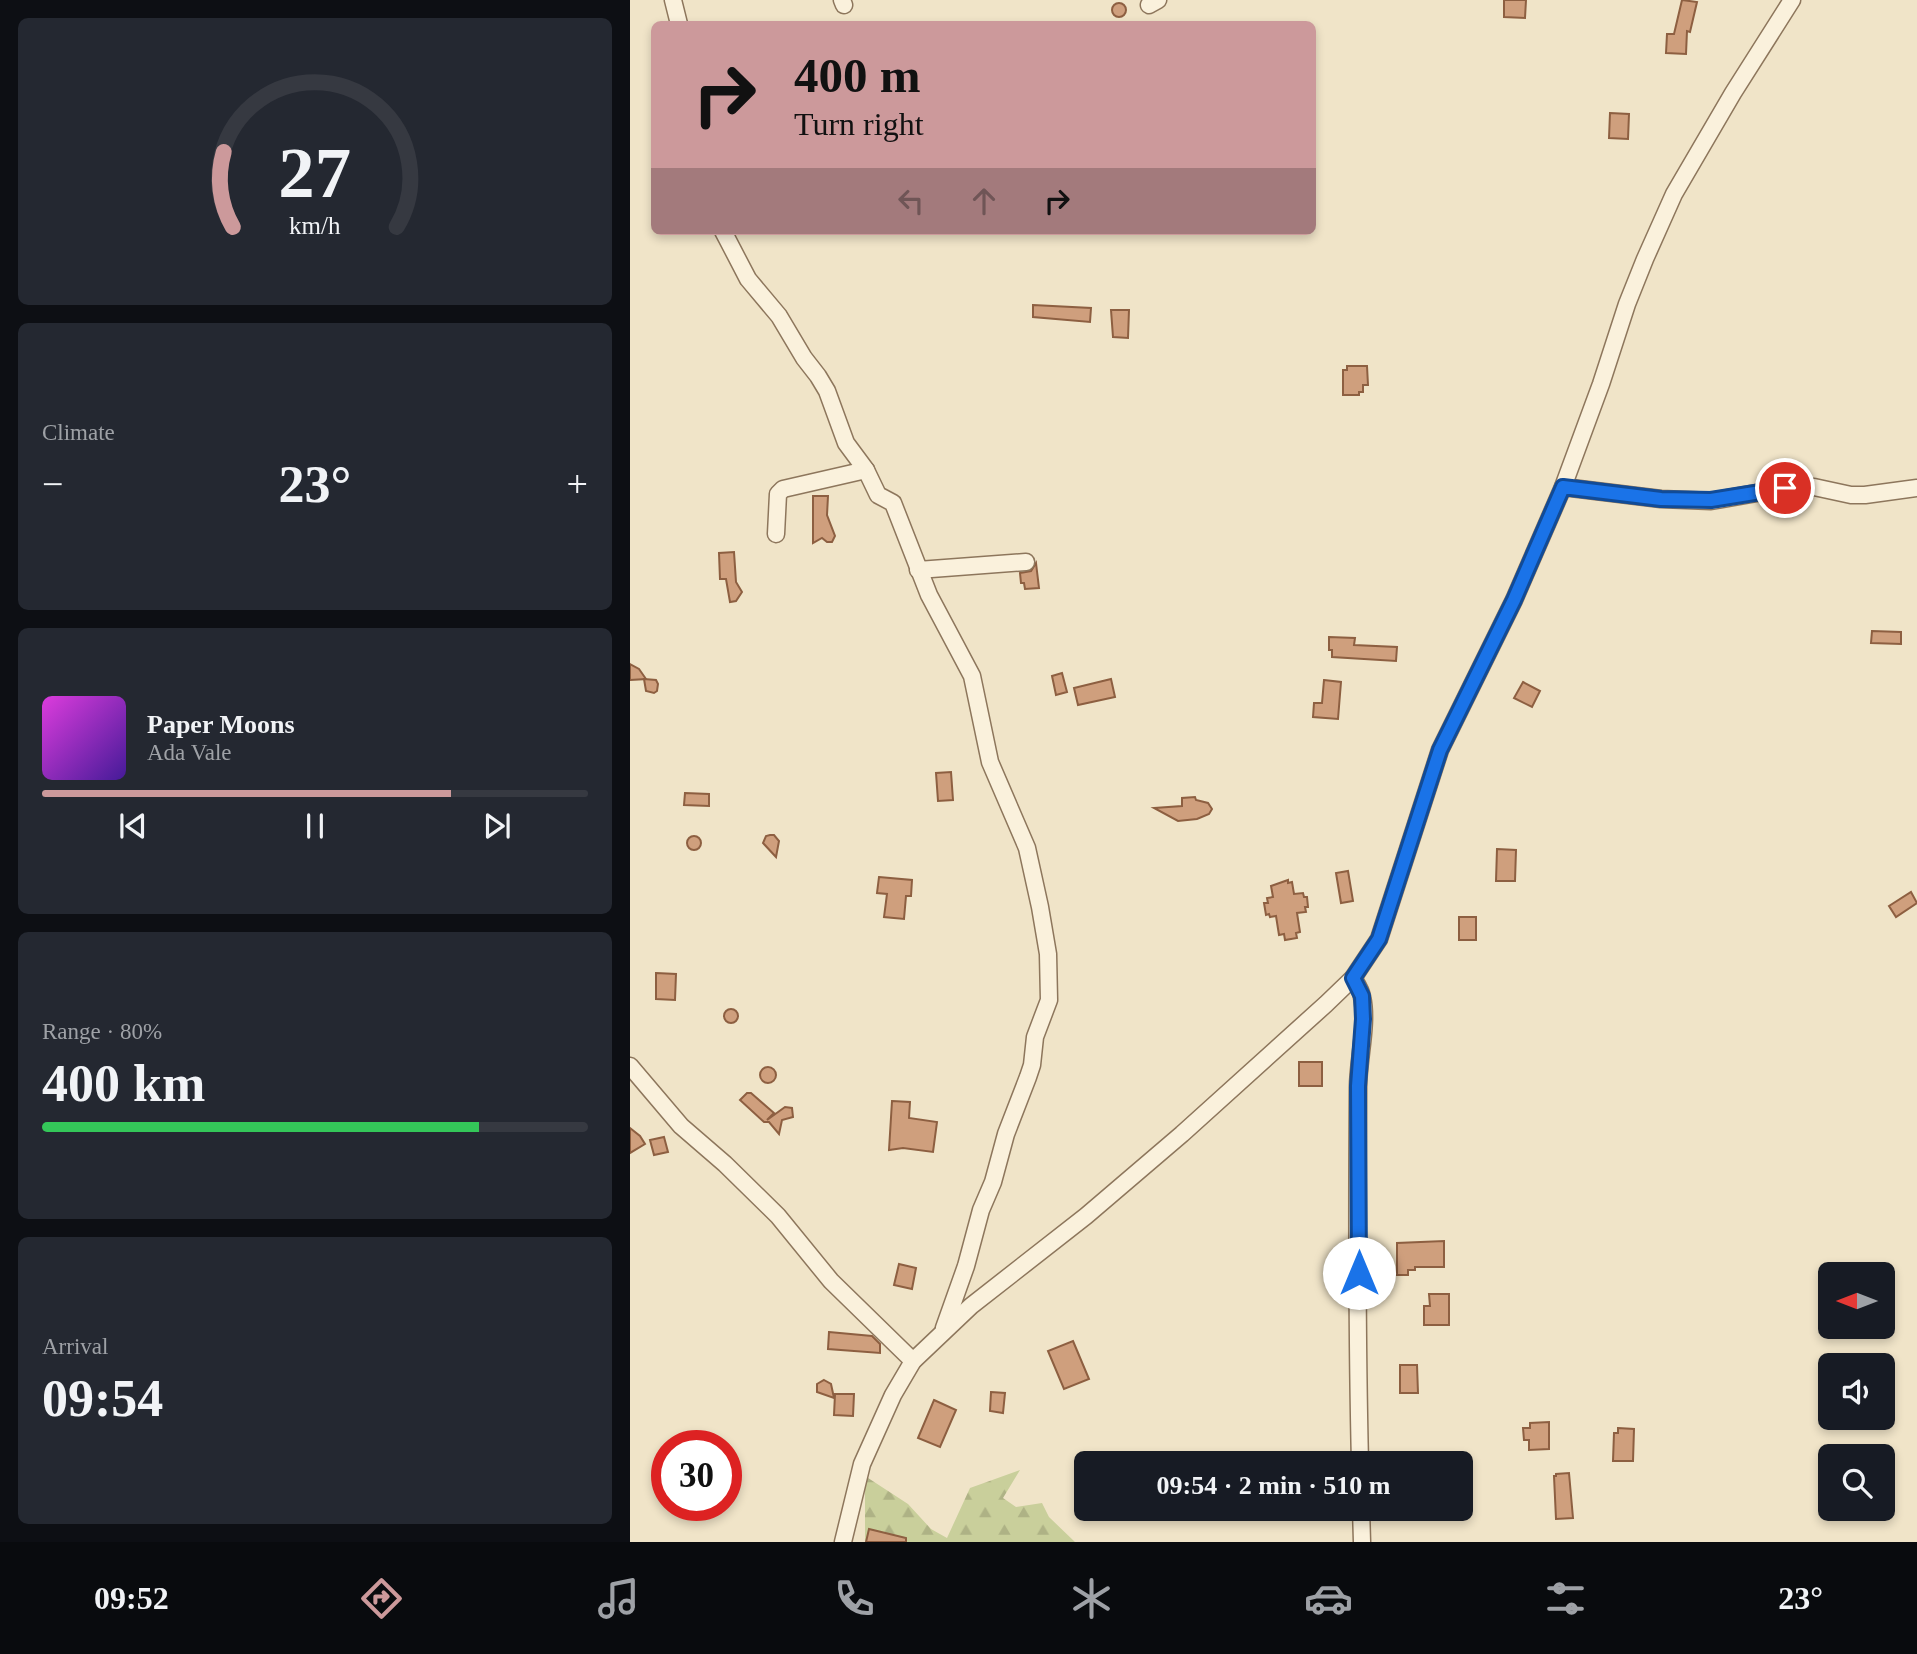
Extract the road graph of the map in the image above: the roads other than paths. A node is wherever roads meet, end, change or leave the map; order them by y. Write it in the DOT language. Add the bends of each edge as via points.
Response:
graph roads {
  1 [pos="1792,0"];
  2 [pos="676,1"];
  3 [pos="679,21"];
  4 [pos="725,235"];
  5 [pos="866,470"];
  6 [pos="1563,487"];
  7 [pos="1917,488"];
  8 [pos="776,534"];
  9 [pos="1026,562"];
  10 [pos="918,570"];
  11 [pos="1353,978"];
  12 [pos="630,1066"];
  13 [pos="942,1334"];
  14 [pos="914,1361"];
  15 [pos="1360,1451"];
  16 [pos="1361,1521"];
  17 [pos="843,1542"];
  18 [pos="1362,1542"];
  1 -- 6 [label="street" via="1674,194 1627,304"];
  2 -- 3 [label="street"];
  4 -- 5 [label="street" via="748,279 779,316 827,391 846,443"];
  5 -- 8 [label="street" via="783,489 778,494"];
  5 -- 10 [label="street" via="878,495 893,503"];
  6 -- 7 [label="street" via="1711,500 1785,488 1814,487 1851,495"];
  6 -- 11 [label="street" via="1440,750 1379,939"];
  9 -- 10 [label="street"];
  10 -- 13 [label="street" via="972,676 990,762 1027,848 1050,977 1049,1000 1035,1037 1028,1077"];
  11 -- 13 [label="street" via="1172,1142"];
  11 -- 15 [label="street" via="1362,996 1363,1019 1358,1086"];
  12 -- 14 [label="street" via="681,1126 778,1216 831,1281"];
  13 -- 14 [label="street"];
  14 -- 17 [label="street" via="862,1464"];
  16 -- 18 [label="street"];
}
